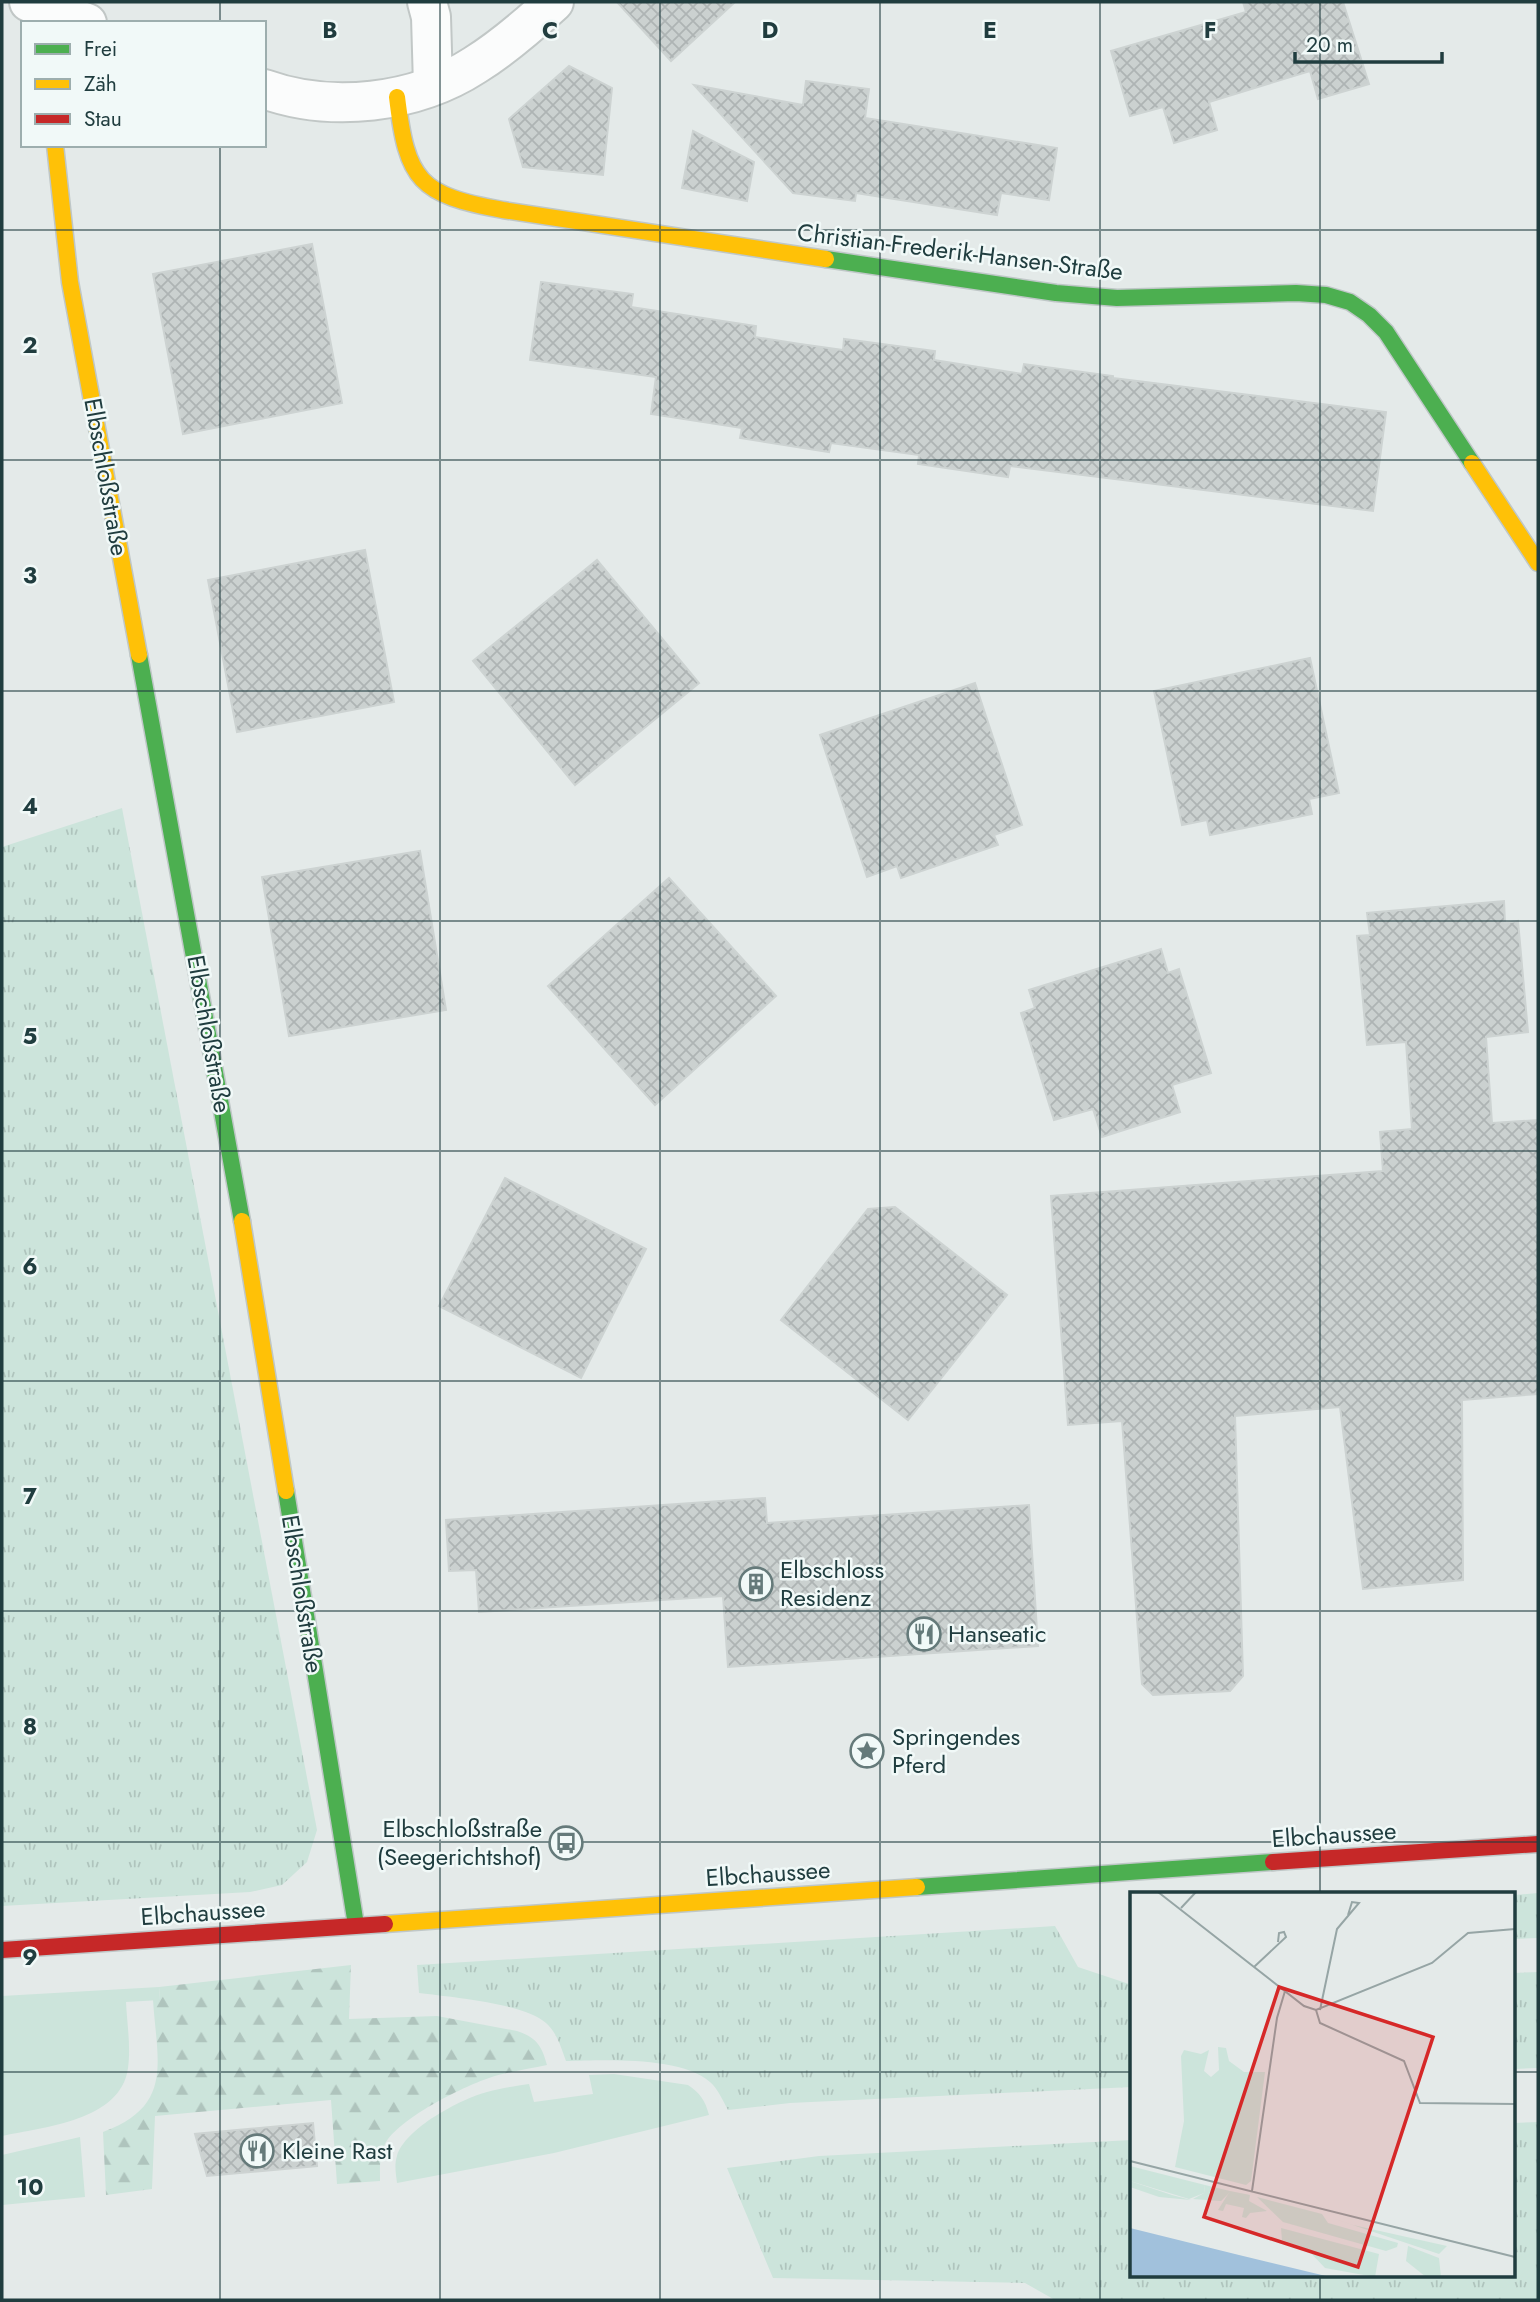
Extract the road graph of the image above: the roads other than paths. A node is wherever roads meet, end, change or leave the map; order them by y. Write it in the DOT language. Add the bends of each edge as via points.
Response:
graph roads {
  1 [pos="29,2"];
  2 [pos="427,2"];
  3 [pos="554,2"];
  4 [pos="71,20"];
  5 [pos="433,85"];
  6 [pos="266,90"];
  7 [pos="397,97"];
  8 [pos="55,147"];
  9 [pos="1538,563"];
  10 [pos="1538,1844"];
  11 [pos="356,1925"];
  12 [pos="2,1950"];
  1 -- 4 [label="street"];
  2 -- 5 [label="street"];
  3 -- 5 [label="street" via="474,66"];
  5 -- 7 [label="street"];
  6 -- 7 [label="street" via="345,102"];
  7 -- 9 [label="street, Christian-Frederik-Hansen-Straße" via="407,150 425,184 454,199 477,204 1056,293 1117,298 1296,293 1350,302 1386,332"];
  8 -- 11 [label="street, Elbschloßstraße" via="70,282 232,1160"];
  10 -- 11 [label="street, Elbchaussee"];
  11 -- 12 [label="street, Elbchaussee"];
}
